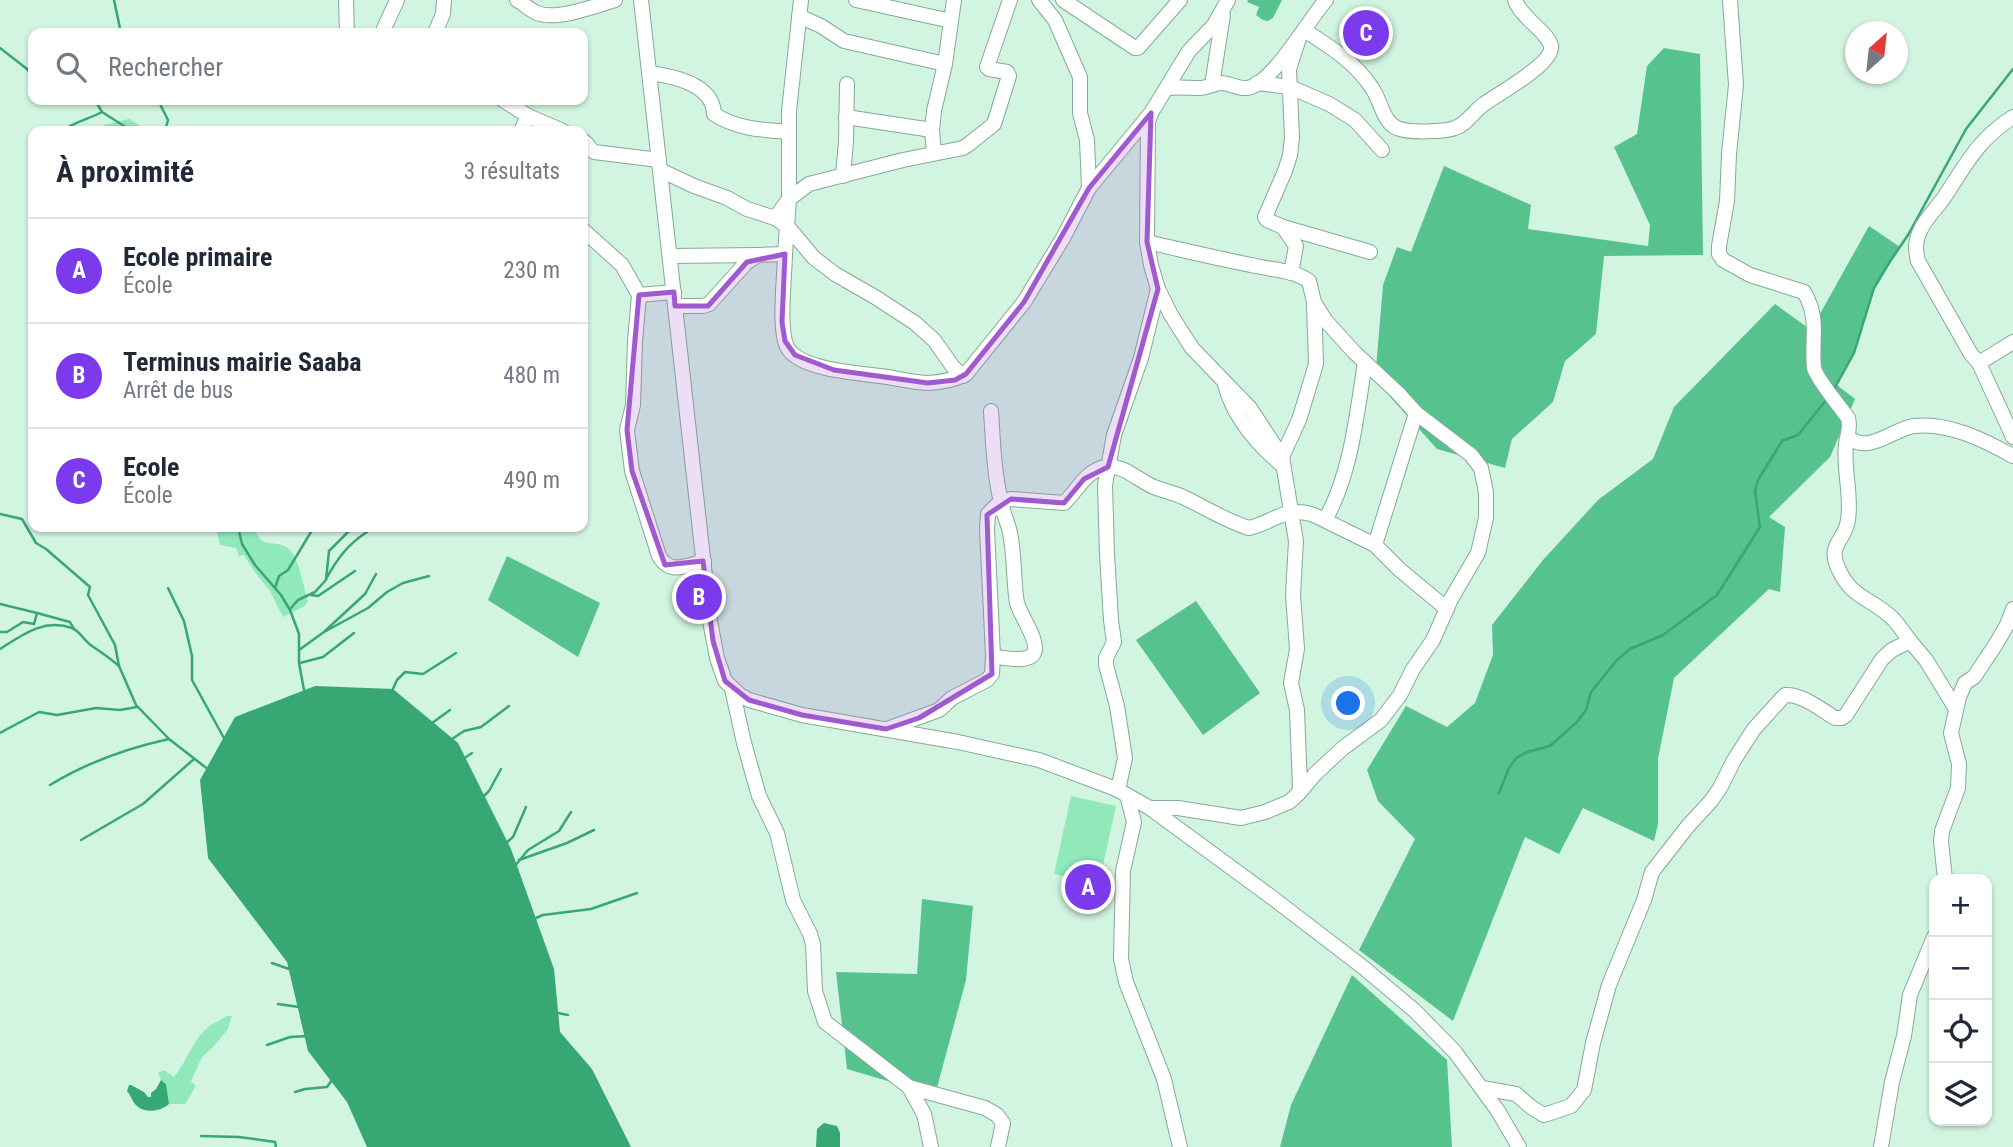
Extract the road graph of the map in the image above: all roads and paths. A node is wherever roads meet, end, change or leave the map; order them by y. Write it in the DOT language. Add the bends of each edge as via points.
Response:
graph roads {
  1 [pos="346,0"];
  2 [pos="397,0"];
  3 [pos="444,0"];
  4 [pos="517,0"];
  5 [pos="615,0"];
  6 [pos="641,0"];
  7 [pos="801,0"];
  8 [pos="856,0"];
  9 [pos="954,0"];
  10 [pos="1010,0"];
  11 [pos="1063,0"];
  12 [pos="1180,0"];
  13 [pos="1326,0"];
  14 [pos="1515,0"];
  15 [pos="1730,0"];
  16 [pos="1042,1"];
  17 [pos="1226,5"];
  18 [pos="799,16"];
  19 [pos="951,21"];
  20 [pos="347,28"];
  21 [pos="384,28"];
  22 [pos="437,28"];
  23 [pos="1302,32"];
  24 [pos="945,64"];
  25 [pos="649,73"];
  26 [pos="1257,83"];
  27 [pos="846,84"];
  28 [pos="1212,85"];
  29 [pos="1290,87"];
  30 [pos="1167,88"];
  31 [pos="509,105"];
  32 [pos="1151,113"];
  33 [pos="528,116"];
  34 [pos="846,117"];
  35 [pos="2013,117"];
  36 [pos="523,126"];
  37 [pos="551,126"];
  38 [pos="932,130"];
  39 [pos="789,132"];
  40 [pos="588,144"];
  41 [pos="1382,150"];
  42 [pos="934,153"];
  43 [pos="659,165"];
  44 [pos="843,176"];
  45 [pos="1089,188"];
  46 [pos="789,199"];
  47 [pos="775,218"];
  48 [pos="788,227"];
  49 [pos="1283,227"];
  50 [pos="588,234"];
  51 [pos="1147,242"];
  52 [pos="1370,252"];
  53 [pos="785,254"];
  54 [pos="758,255"];
  55 [pos="670,256"];
  56 [pos="1291,273"];
  57 [pos="1158,289"];
  58 [pos="639,295"];
  59 [pos="675,299"];
  60 [pos="1314,302"];
  61 [pos="2013,342"];
  62 [pos="1365,362"];
  63 [pos="1979,363"];
  64 [pos="963,376"];
  65 [pos="991,411"];
  66 [pos="1416,413"];
  67 [pos="1848,437"];
  68 [pos="2013,437"];
  69 [pos="2013,456"];
  70 [pos="1282,461"];
  71 [pos="1108,467"];
  72 [pos="1000,501"];
  73 [pos="1291,512"];
  74 [pos="1325,520"];
  75 [pos="1375,545"];
  76 [pos="704,561"];
  77 [pos="1447,608"];
  78 [pos="2013,609"];
  79 [pos="1910,641"];
  80 [pos="993,656"];
  81 [pos="732,689"];
  82 [pos="1956,709"];
  83 [pos="886,729"];
  84 [pos="1123,793"];
  85 [pos="1298,794"];
  86 [pos="1150,808"];
  87 [pos="1944,874"];
  88 [pos="1929,949"];
  89 [pos="909,1087"];
  90 [pos="1482,1088"];
  91 [pos="931,1147"];
  92 [pos="998,1147"];
  93 [pos="1180,1147"];
  94 [pos="1519,1147"];
  95 [pos="1881,1147"];
  1 -- 20 [label="street"];
  2 -- 21 [label="street"];
  3 -- 22 [label="street"];
  4 -- 5 [label="street" via="547,15"];
  6 -- 25 [label="street"];
  7 -- 18 [label="street"];
  8 -- 19 [label="street"];
  9 -- 19 [label="street"];
  10 -- 42 [label="street" via="987,66 1009,75 994,124 963,148"];
  11 -- 12 [label="street" via="1138,48"];
  13 -- 23 [label="street"];
  14 -- 23 [label="street" via="1547,39 1550,51 1527,76 1449,130 1394,127 1356,67"];
  15 -- 67 [label="street" via="1736,85 1719,254 1750,275 1804,292 1814,318 1816,373 1848,418"];
  16 -- 45 [label="street" via="1080,76"];
  17 -- 28 [label="street"];
  17 -- 30 [label="street" via="1189,51"];
  18 -- 24 [label="street" via="844,41"];
  18 -- 39 [label="street"];
  19 -- 24 [label="street"];
  23 -- 26 [label="street"];
  23 -- 29 [label="street" via="1292,58"];
  24 -- 38 [label="street"];
  25 -- 39 [label="street" via="676,78 705,92 715,114 724,119 746,128"];
  25 -- 43 [label="street"];
  26 -- 28 [label="street" via="1247,88 1220,82"];
  26 -- 29 [label="street"];
  27 -- 34 [label="street"];
  28 -- 30 [label="street"];
  29 -- 41 [label="street" via="1355,120"];
  29 -- 49 [label="street" via="1290,155 1265,217"];
  30 -- 32 [label="street"];
  31 -- 33 [label="street"];
  32 -- 45 [label="street"];
  32 -- 51 [label="street"];
  33 -- 36 [label="street"];
  33 -- 37 [label="street"];
  34 -- 38 [label="street"];
  34 -- 44 [label="street"];
  35 -- 63 [label="street" via="1971,155 1921,228 1914,248"];
  38 -- 42 [label="street"];
  39 -- 46 [label="street"];
  40 -- 43 [label="street" via="594,152"];
  42 -- 44 [label="street"];
  43 -- 47 [label="street" via="694,186"];
  43 -- 55 [label="street"];
  44 -- 46 [label="street" via="809,184"];
  45 -- 64 [label="street" via="1024,302"];
  46 -- 47 [label="street"];
  46 -- 48 [label="street"];
  47 -- 48 [label="street"];
  48 -- 53 [label="street"];
  48 -- 64 [label="street" via="825,266 915,323"];
  49 -- 52 [label="street"];
  49 -- 56 [label="street" via="1296,246"];
  50 -- 58 [label="street" via="622,265"];
  51 -- 56 [label="street"];
  51 -- 57 [label="street"];
  53 -- 54 [label="street"];
  53 -- 64 [label="street" via="782,323 785,341 795,355 834,370 928,383"];
  54 -- 55 [label="street"];
  54 -- 59 [label="street" via="744,264 709,304"];
  55 -- 59 [label="street"];
  56 -- 60 [label="street" via="1309,281"];
  57 -- 70 [label="street" via="1192,348 1240,396"];
  57 -- 71 [label="street"];
  58 -- 59 [label="street"];
  58 -- 76 [label="street" via="633,405 626,430 632,471 665,565 672,568"];
  59 -- 76 [label="street"];
  60 -- 62 [label="street"];
  60 -- 70 [label="street" via="1316,363"];
  61 -- 63 [label="street"];
  62 -- 66 [label="street"];
  62 -- 74 [label="street" via="1338,495"];
  63 -- 68 [label="street"];
  65 -- 72 [label="street"];
  66 -- 75 [label="street"];
  66 -- 77 [label="street" via="1471,455 1481,468 1486,492 1478,554"];
  67 -- 69 [label="street" via="1861,444 1908,427 1931,426 1965,433"];
  67 -- 79 [label="street" via="1848,523 1833,552 1835,560 1848,585 1888,614"];
  70 -- 73 [label="street"];
  71 -- 72 [label="street" via="1084,479 1064,503"];
  71 -- 73 [label="street" via="1249,528"];
  71 -- 84 [label="street" via="1107,554 1114,642 1106,664 1125,758"];
  72 -- 80 [label="street" via="987,518"];
  72 -- 80 [label="street" via="1010,535 1018,609 1035,649 1030,657 1021,659"];
  73 -- 74 [label="street"];
  73 -- 85 [label="street" via="1296,541 1297,649 1291,683 1300,746"];
  74 -- 75 [label="street"];
  75 -- 77 [label="street"];
  76 -- 81 [label="street" via="713,641 721,672"];
  77 -- 85 [label="street" via="1433,640 1381,720 1343,748"];
  78 -- 82 [label="street" via="1974,677 1965,683"];
  79 -- 82 [label="street"];
  79 -- 90 [label="street" via="1886,655 1842,718 1800,697 1784,695 1754,729 1711,801 1653,872 1609,985 1587,1083 1576,1102 1544,1115 1516,1094"];
  80 -- 83 [label="street" via="987,680 939,710"];
  81 -- 83 [label="street" via="781,710"];
  81 -- 89 [label="street" via="759,796 777,833 793,900 813,944 815,991 822,1015 831,1027"];
  82 -- 87 [label="street" via="1951,733 1959,764 1958,788 1942,831"];
  83 -- 84 [label="street" via="1039,760"];
  84 -- 86 [label="street"];
  84 -- 93 [label="street" via="1135,822 1123,871 1121,959 1164,1079"];
  85 -- 86 [label="street" via="1276,808 1241,818"];
  86 -- 90 [label="street" via="1395,994 1439,1034"];
  88 -- 95 [label="street" via="1910,995"];
  89 -- 91 [label="street" via="924,1114"];
  89 -- 92 [label="street" via="998,1115 1003,1123"];
  90 -- 94 [label="street"];
}
